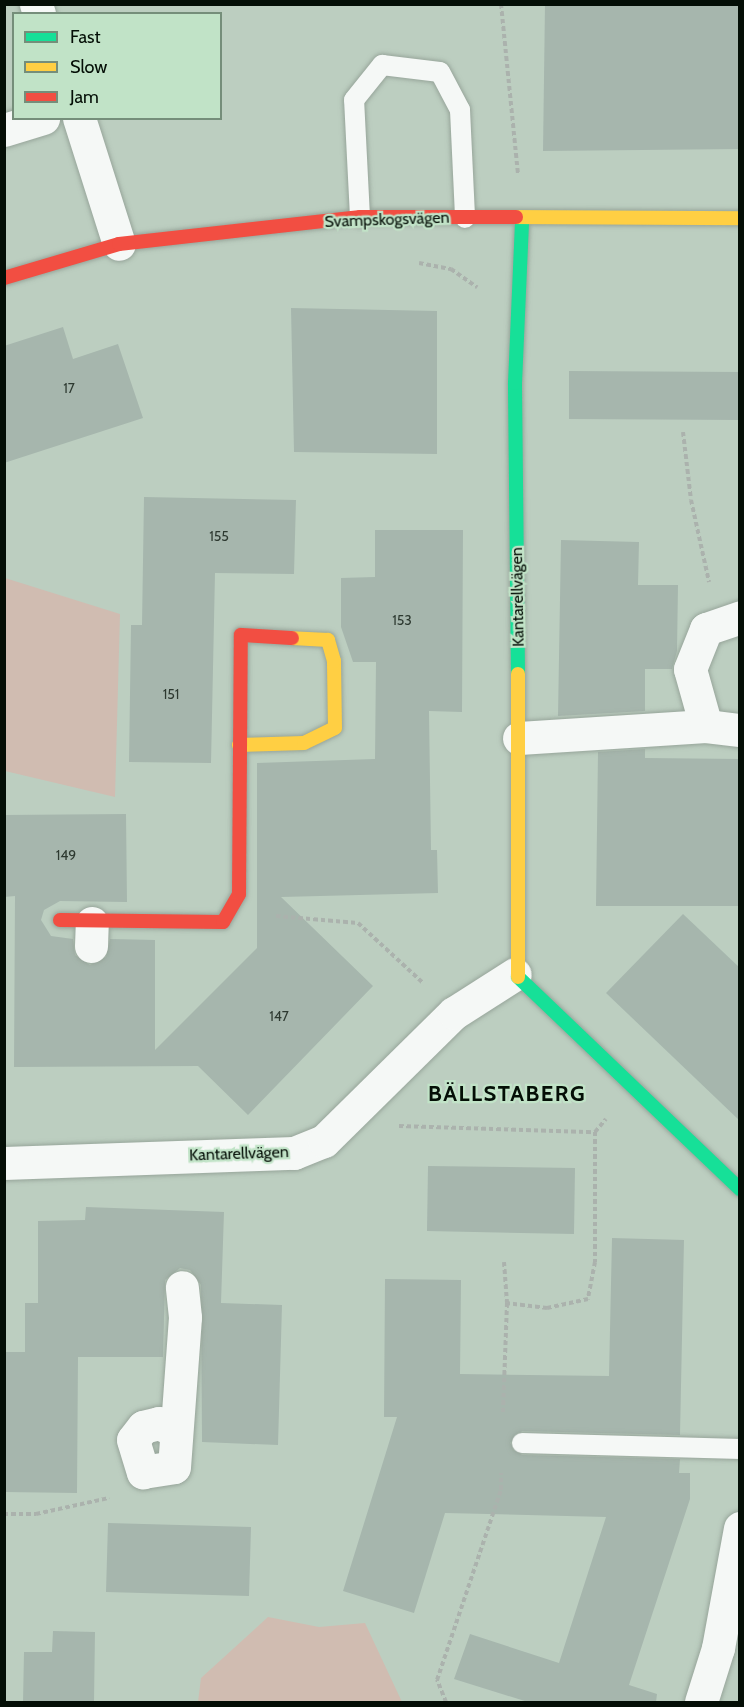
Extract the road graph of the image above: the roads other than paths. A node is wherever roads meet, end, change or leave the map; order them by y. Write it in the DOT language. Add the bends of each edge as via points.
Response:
graph roads {
  1 [pos="36,120"];
  2 [pos="80,120"];
  3 [pos="4,130"];
  4 [pos="360,217"];
  5 [pos="465,218"];
  6 [pos="740,218"];
  7 [pos="522,220"];
  8 [pos="119,244"];
  9 [pos="4,278"];
  10 [pos="731,620"];
  11 [pos="705,726"];
  12 [pos="740,730"];
  13 [pos="519,738"];
  14 [pos="238,745"];
  15 [pos="60,920"];
  16 [pos="515,974"];
  17 [pos="4,1163"];
  18 [pos="740,1190"];
  19 [pos="182,1287"];
  20 [pos="522,1443"];
  21 [pos="740,1449"];
  22 [pos="143,1472"];
  23 [pos="740,1528"];
  24 [pos="701,1702"];
  1 -- 3 [label="street"];
  2 -- 8 [label="street"];
  4 -- 5 [label="street, Svampskogsvägen"];
  4 -- 5 [label="lane" via="354,100 382,65 440,72 460,110"];
  4 -- 8 [label="street, Svampskogsvägen"];
  5 -- 7 [label="street, Svampskogsvägen"];
  6 -- 7 [label="street, Svampskogsvägen"];
  7 -- 13 [label="street, Kantarellvägen" via="515,383"];
  8 -- 9 [label="street, Svampskogsvägen"];
  10 -- 11 [label="street" via="706,629 690,669"];
  11 -- 12 [label="street"];
  11 -- 13 [label="street"];
  13 -- 16 [label="street, Kantarellvägen"];
  14 -- 14 [label="street" via="241,635 328,640 334,661 335,728 304,743"];
  14 -- 15 [label="street" via="239,894 223,921 92,935"];
  16 -- 17 [label="street, Kantarellvägen" via="454,1013 324,1141 294,1153"];
  16 -- 18 [label="street"];
  19 -- 22 [label="street" via="185,1317 174,1467"];
  20 -- 21 [label="lane"];
  23 -- 24 [label="street" via="718,1648"];
}
